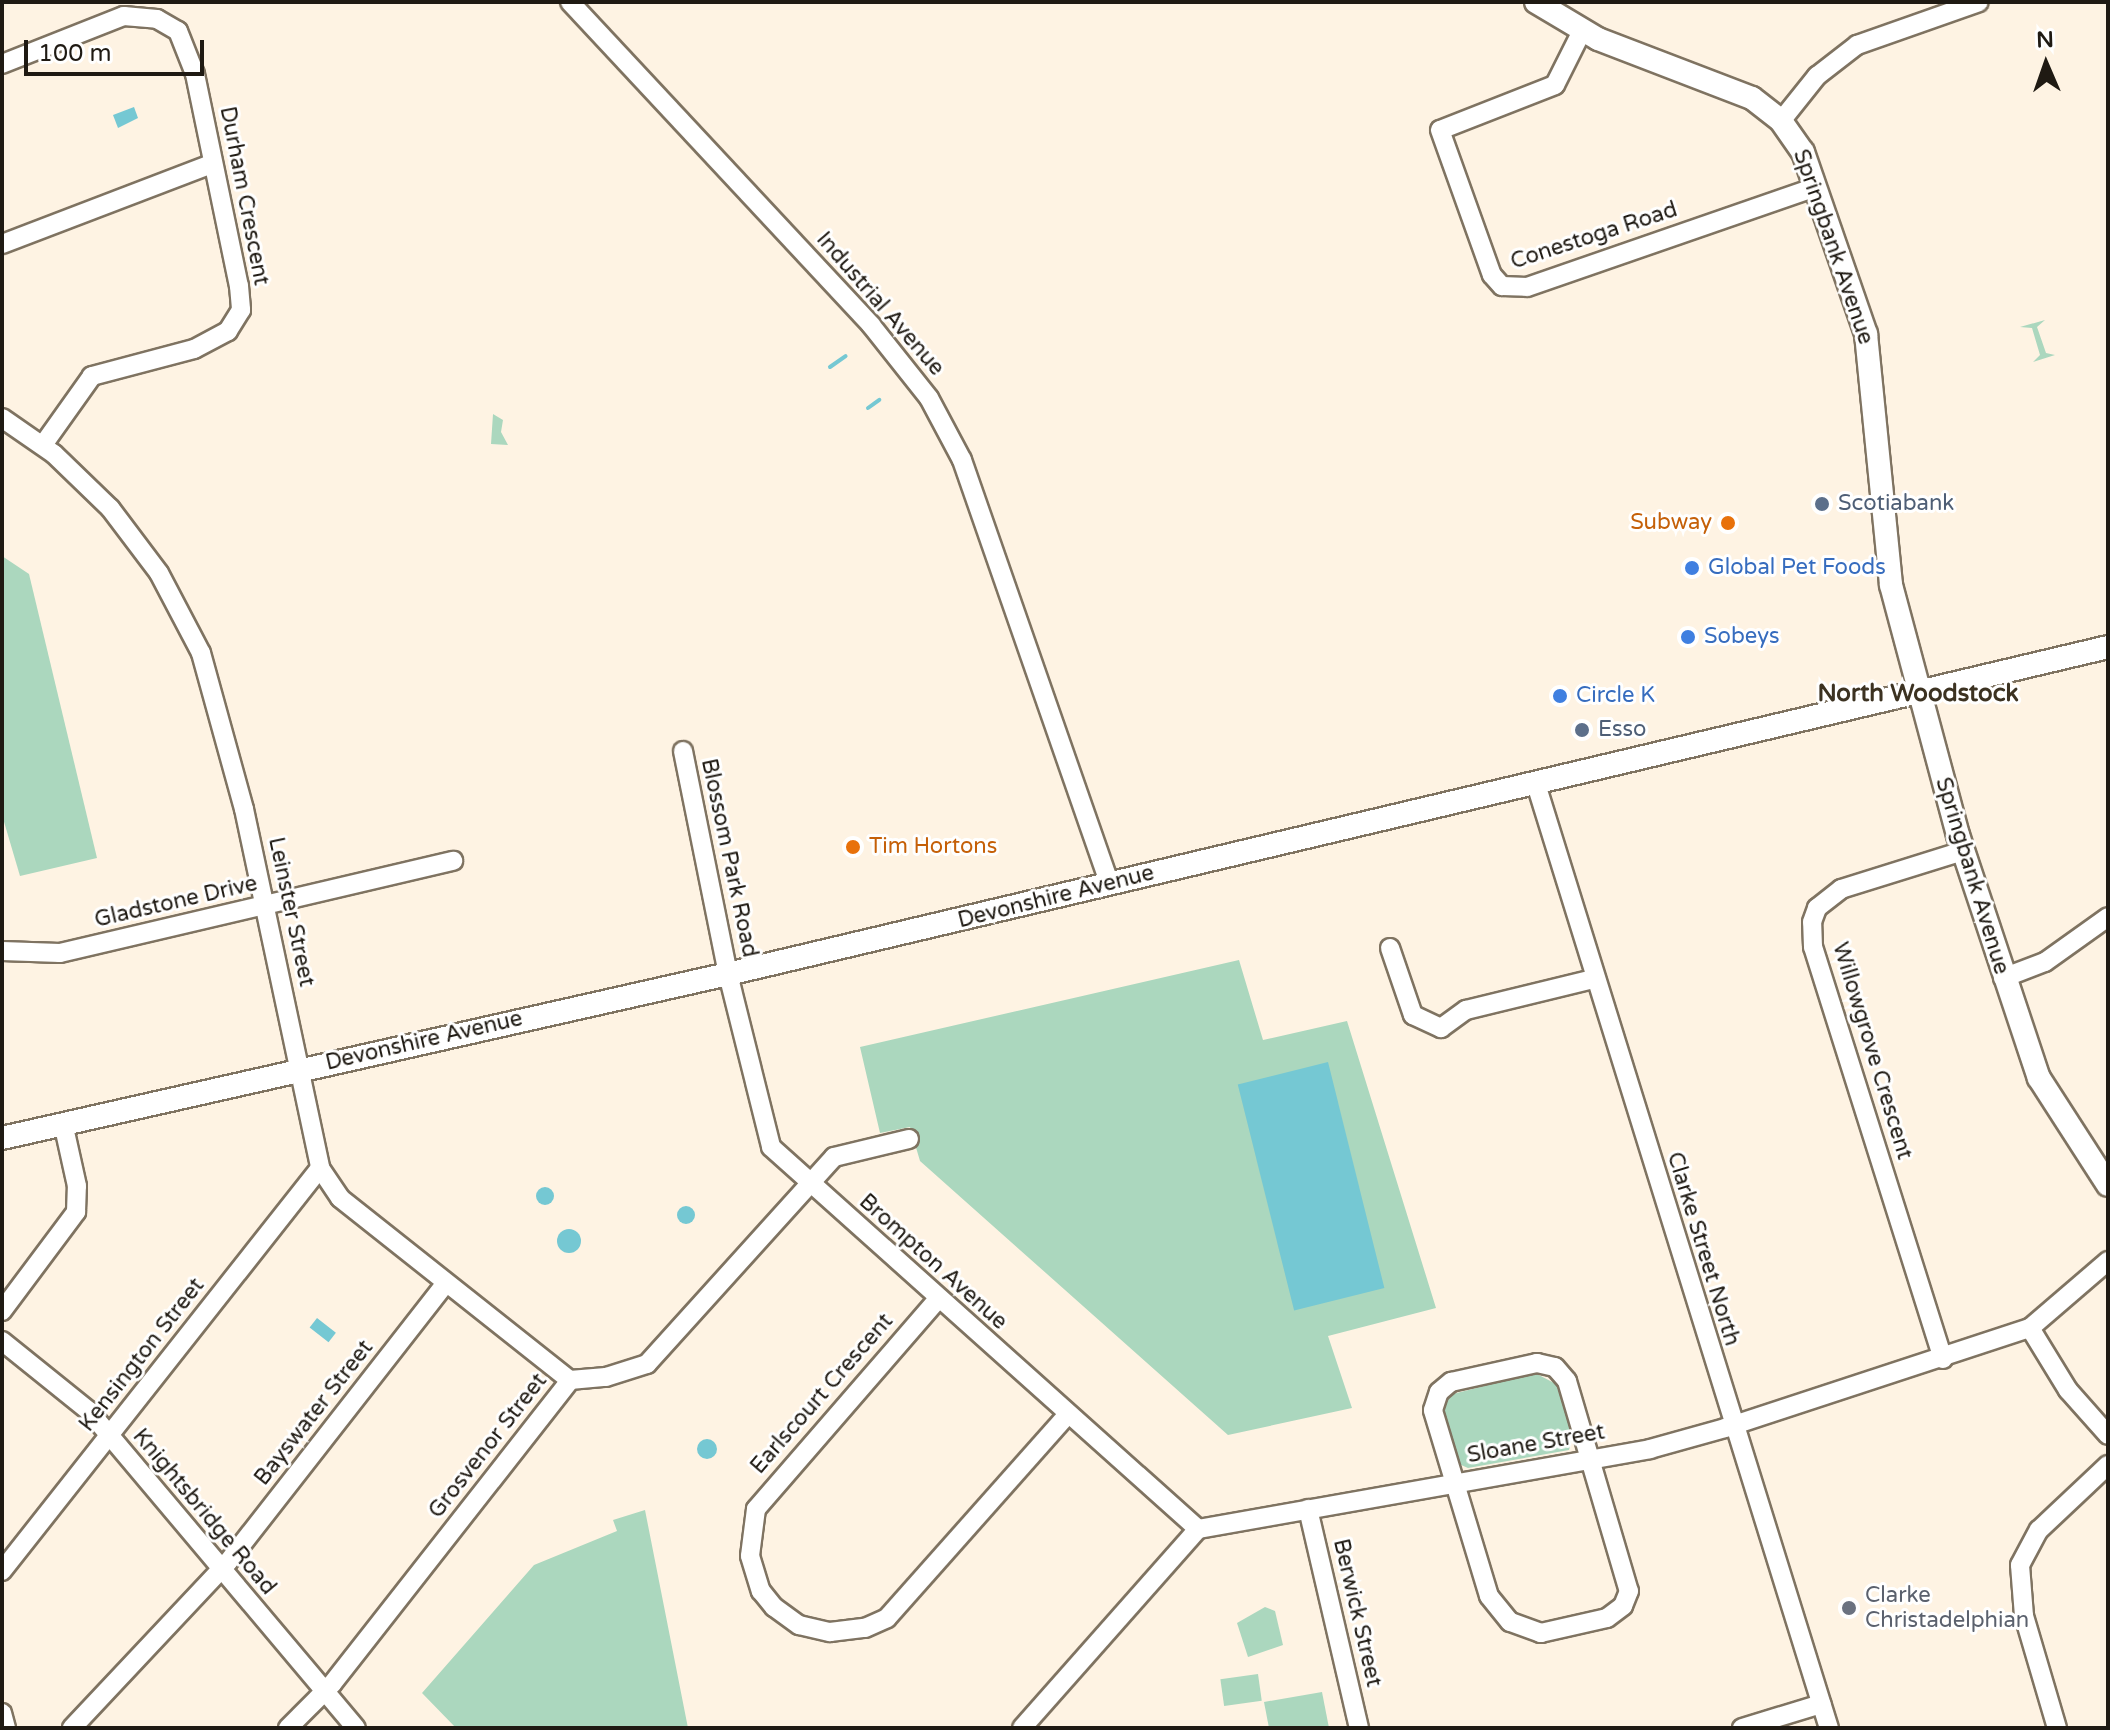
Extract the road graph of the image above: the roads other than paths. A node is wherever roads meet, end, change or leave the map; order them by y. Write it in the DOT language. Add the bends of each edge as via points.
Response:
graph roads {
  1 [pos="570,2"];
  2 [pos="1536,2"];
  3 [pos="1979,2"];
  4 [pos="1953,6"];
  5 [pos="1582,31"];
  6 [pos="2,64"];
  7 [pos="1781,121"];
  8 [pos="212,164"];
  9 [pos="1816,187"];
  10 [pos="2,244"];
  11 [pos="2,418"];
  12 [pos="43,445"];
  13 [pos="2108,647"];
  14 [pos="1918,694"];
  15 [pos="683,751"];
  16 [pos="1536,784"];
  17 [pos="1963,851"];
  18 [pos="453,861"];
  19 [pos="1110,884"];
  20 [pos="266,906"];
  21 [pos="2108,917"];
  22 [pos="1390,948"];
  23 [pos="2,951"];
  24 [pos="728,974"];
  25 [pos="2003,978"];
  26 [pos="1593,979"];
  27 [pos="300,1069"];
  28 [pos="63,1123"];
  29 [pos="2,1138"];
  30 [pos="909,1139"];
  31 [pos="320,1168"];
  32 [pos="807,1183"];
  33 [pos="2108,1185"];
  34 [pos="2108,1261"];
  35 [pos="445,1284"];
  36 [pos="938,1299"];
  37 [pos="2,1311"];
  38 [pos="2030,1328"];
  39 [pos="2,1341"];
  40 [pos="1943,1359"];
  41 [pos="570,1380"];
  42 [pos="1067,1415"];
  43 [pos="1733,1426"];
  44 [pos="2108,1435"];
  45 [pos="110,1436"];
  46 [pos="1591,1459"];
  47 [pos="2108,1465"];
  48 [pos="1453,1483"];
  49 [pos="1308,1509"];
  50 [pos="1198,1529"];
  51 [pos="220,1570"];
  52 [pos="2,1571"];
  53 [pos="323,1693"];
  54 [pos="1821,1704"];
  55 [pos="2,1713"];
  56 [pos="6,1728"];
  57 [pos="72,1728"];
  58 [pos="288,1728"];
  59 [pos="356,1728"];
  60 [pos="1022,1728"];
  61 [pos="1359,1728"];
  62 [pos="1742,1728"];
  63 [pos="1829,1728"];
  64 [pos="2057,1728"];
  1 -- 19 [label="street, Industrial Avenue" via="871,325 937,411 962,460"];
  2 -- 5 [label="main road, Springbank Avenue"];
  3 -- 4 [label="street"];
  4 -- 7 [label="street" via="1842,54"];
  5 -- 7 [label="main road, Springbank Avenue" via="1728,86"];
  5 -- 9 [label="street, Conestoga Road" via="1555,85 1440,130 1492,275 1509,289"];
  6 -- 8 [label="street, Durham Crescent" via="124,16 166,23 187,46"];
  7 -- 9 [label="main road, Springbank Avenue" via="1803,152"];
  8 -- 10 [label="street"];
  8 -- 12 [label="street, Durham Crescent" via="239,287 241,310 233,325 194,349 92,376"];
  9 -- 14 [label="main road, Springbank Avenue" via="1866,334 1889,572"];
  11 -- 12 [label="street, Leinster Street"];
  12 -- 20 [label="street, Leinster Street" via="127,528 186,619 224,726"];
  13 -- 14 [label="main road, Devonshire Avenue"];
  14 -- 16 [label="main road, Devonshire Avenue"];
  14 -- 17 [label="main road, Springbank Avenue"];
  15 -- 24 [label="street, Blossom Park Road"];
  16 -- 19 [label="main road, Devonshire Avenue"];
  16 -- 26 [label="street, Clarke Street North"];
  17 -- 25 [label="main road, Springbank Avenue"];
  17 -- 40 [label="street, Willowgrove Crescent" via="1841,889 1820,905 1812,920 1815,951"];
  18 -- 20 [label="street, Gladstone Drive"];
  19 -- 24 [label="main road, Devonshire Avenue"];
  20 -- 23 [label="street, Gladstone Drive" via="60,953"];
  20 -- 27 [label="street, Leinster Street"];
  21 -- 25 [label="street" via="2045,962"];
  22 -- 26 [label="street" via="1413,1015 1441,1028 1466,1010"];
  24 -- 27 [label="main road, Devonshire Avenue"];
  24 -- 32 [label="street, Brompton Avenue" via="764,1131 778,1156"];
  25 -- 33 [label="main road, Springbank Avenue" via="2055,1109"];
  26 -- 43 [label="street, Clarke Street North"];
  27 -- 28 [label="main road, Devonshire Avenue"];
  27 -- 31 [label="street, Leinster Street"];
  28 -- 29 [label="main road, Devonshire Avenue"];
  28 -- 37 [label="street" via="77,1186 76,1212"];
  30 -- 32 [label="street, Grosvenor Street" via="834,1157"];
  31 -- 35 [label="street, Leinster Street" via="340,1198"];
  31 -- 45 [label="street, Kensington Street"];
  32 -- 36 [label="street, Brompton Avenue"];
  32 -- 41 [label="street, Grosvenor Street" via="656,1358 633,1371"];
  34 -- 38 [label="street, Sloane Street"];
  35 -- 41 [label="street, Leinster Street"];
  35 -- 51 [label="street, Bayswater Street"];
  36 -- 42 [label="street, Brompton Avenue"];
  36 -- 42 [label="street, Earlscourt Crescent" via="756,1509 750,1556 761,1591 774,1607 799,1625 830,1632 865,1628 887,1618"];
  38 -- 40 [label="street, Sloane Street"];
  38 -- 44 [label="street" via="2068,1390"];
  39 -- 45 [label="street, Knightsbridge Road" via="70,1395"];
  40 -- 43 [label="street, Sloane Street"];
  41 -- 53 [label="street, Grosvenor Street"];
  42 -- 50 [label="street, Brompton Avenue"];
  43 -- 46 [label="street, Sloane Street"];
  43 -- 54 [label="street, Clarke Street North"];
  45 -- 51 [label="street, Knightsbridge Road"];
  45 -- 52 [label="street, Kensington Street"];
  46 -- 48 [label="street, Sloane Street"];
  46 -- 48 [label="street" via="1567,1381 1555,1367 1537,1363 1459,1378 1439,1392 1433,1416"];
  46 -- 48 [label="street" via="1629,1591 1623,1606 1607,1618 1554,1632 1531,1631 1499,1612 1482,1578"];
  47 -- 64 [label="street" via="2039,1530 2020,1565 2024,1616"];
  48 -- 49 [label="street, Sloane Street"];
  49 -- 50 [label="street, Sloane Street"];
  49 -- 61 [label="street, Berwick Street"];
  50 -- 60 [label="street"];
  51 -- 53 [label="street, Knightsbridge Road"];
  51 -- 57 [label="street"];
  53 -- 58 [label="street, Grosvenor Street"];
  53 -- 59 [label="street, Knightsbridge Road"];
  54 -- 62 [label="street"];
  54 -- 63 [label="street, Clarke Street North"];
  55 -- 56 [label="street"];
}
